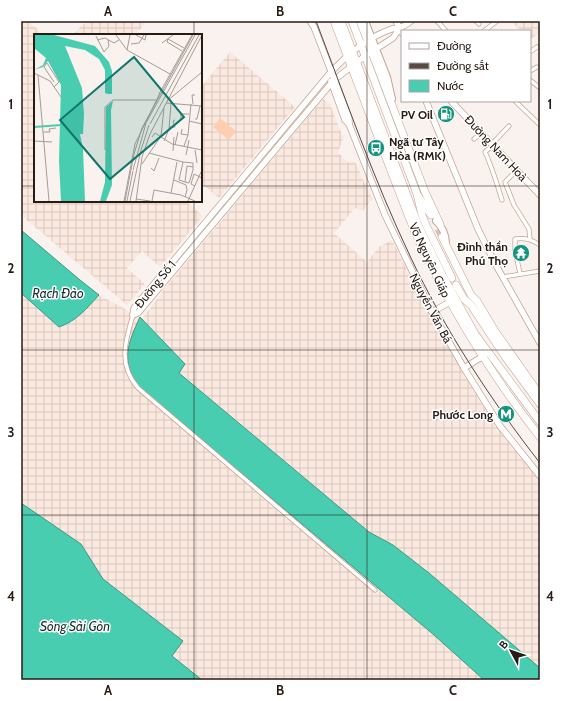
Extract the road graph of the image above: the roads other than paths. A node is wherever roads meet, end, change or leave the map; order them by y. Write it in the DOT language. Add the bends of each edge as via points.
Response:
graph roads {
  1 [pos="334,21"];
  2 [pos="341,21"];
  3 [pos="352,21"];
  4 [pos="360,21"];
  5 [pos="365,21"];
  6 [pos="396,21"];
  7 [pos="411,21"];
  8 [pos="437,21"];
  9 [pos="497,21"];
  10 [pos="311,22"];
  11 [pos="402,30"];
  12 [pos="445,30"];
  13 [pos="485,30"];
  14 [pos="401,31"];
  15 [pos="358,36"];
  16 [pos="370,40"];
  17 [pos="361,46"];
  18 [pos="537,47"];
  19 [pos="374,50"];
  20 [pos="531,51"];
  21 [pos="350,54"];
  22 [pos="365,56"];
  23 [pos="354,64"];
  24 [pos="537,67"];
  25 [pos="531,70"];
  26 [pos="330,74"];
  27 [pos="333,81"];
  28 [pos="531,81"];
  29 [pos="540,88"];
  30 [pos="426,102"];
  31 [pos="452,102"];
  32 [pos="515,102"];
  33 [pos="540,125"];
  34 [pos="509,126"];
  35 [pos="482,133"];
  36 [pos="474,138"];
  37 [pos="492,144"];
  38 [pos="516,171"];
  39 [pos="417,194"];
  40 [pos="540,195"];
  41 [pos="502,200"];
  42 [pos="438,224"];
  43 [pos="442,237"];
  44 [pos="530,239"];
  45 [pos="540,244"];
  46 [pos="447,246"];
  47 [pos="540,271"];
  48 [pos="520,273"];
  49 [pos="503,277"];
  50 [pos="452,278"];
  51 [pos="456,286"];
  52 [pos="471,295"];
  53 [pos="450,302"];
  54 [pos="471,305"];
  55 [pos="432,312"];
  56 [pos="133,315"];
  57 [pos="465,329"];
  58 [pos="475,334"];
  59 [pos="540,343"];
  60 [pos="486,355"];
  61 [pos="464,368"];
  62 [pos="540,395"];
  63 [pos="540,404"];
  64 [pos="540,422"];
  65 [pos="540,437"];
  66 [pos="540,476"];
  67 [pos="374,590"];
  1 -- 21 [label="highway"];
  2 -- 21 [label="highway"];
  3 -- 15 [label="highway"];
  4 -- 16 [label="highway"];
  5 -- 16 [label="main road"];
  6 -- 14 [label="main road"];
  7 -- 11 [label="main road"];
  8 -- 12 [label="street"];
  9 -- 13 [label="street"];
  10 -- 26 [label="main road, Nguyễn Văn Bá"];
  14 -- 16 [label="main road, Đường Số 1" via="390,29"];
  14 -- 19 [label="main road, Đường Số 1"];
  15 -- 16 [label="highway"];
  15 -- 17 [label="highway, Võ Nguyên Giáp"];
  16 -- 17 [label="main road, Đường Số 1"];
  16 -- 19 [label="highway"];
  17 -- 21 [label="main road, Đường Số 1"];
  17 -- 22 [label="highway, Võ Nguyên Giáp"];
  18 -- 20 [label="street"];
  19 -- 22 [label="main road, Đường Số 1"];
  19 -- 42 [label="highway"];
  21 -- 23 [label="highway"];
  21 -- 26 [label="main road, Đường Số 1"];
  22 -- 23 [label="main road, Đường Số 1"];
  22 -- 39 [label="highway, Võ Nguyên Giáp"];
  23 -- 27 [label="main road, Đường Số 1"];
  23 -- 53 [label="highway, Võ Nguyên Giáp" via="417,237"];
  23 -- 58 [label="highway, Võ Nguyên Giáp" via="426,241 442,276"];
  24 -- 25 [label="street"];
  26 -- 27 [label="main road, Nguyễn Văn Bá"];
  26 -- 56 [label="main road, Đường Số 1" via="134,308"];
  27 -- 55 [label="main road, Nguyễn Văn Bá" via="345,120 349,124 388,222"];
  27 -- 56 [label="main road, Đường Số 1" via="138,313"];
  28 -- 29 [label="street"];
  30 -- 49 [label="main road" via="473,217"];
  31 -- 35 [label="main road, Đường Nam Hoà"];
  32 -- 33 [label="street"];
  34 -- 37 [label="street"];
  35 -- 36 [label="street"];
  35 -- 37 [label="main road, Đường Nam Hoà"];
  37 -- 38 [label="main road, Đường Nam Hoà"];
  37 -- 41 [label="street" via="485,152 494,171"];
  38 -- 40 [label="main road, Đường Nam Hoà"];
  38 -- 44 [label="street" via="506,182 514,205 529,229"];
  39 -- 42 [label="highway"];
  39 -- 50 [label="highway, Võ Nguyên Giáp" via="426,225"];
  42 -- 46 [label="main road, Võ Nguyên Giáp" via="446,238"];
  43 -- 46 [label="highway, Võ Nguyên Giáp"];
  44 -- 45 [label="street"];
  44 -- 48 [label="street" via="515,239"];
  46 -- 52 [label="highway, Võ Nguyên Giáp"];
  47 -- 48 [label="street"];
  48 -- 49 [label="street"];
  49 -- 59 [label="main road"];
  51 -- 54 [label="highway, Võ Nguyên Giáp"];
  52 -- 54 [label="highway"];
  52 -- 62 [label="highway, Võ Nguyên Giáp"];
  53 -- 55 [label="main road"];
  53 -- 57 [label="highway, Võ Nguyên Giáp"];
  54 -- 63 [label="highway, Võ Nguyên Giáp"];
  55 -- 61 [label="main road, Nguyễn Văn Bá"];
  56 -- 67 [label="street" via="126,339 125,364 131,381"];
  57 -- 58 [label="highway"];
  57 -- 60 [label="highway, Võ Nguyên Giáp"];
  58 -- 60 [label="highway, Võ Nguyên Giáp"];
  60 -- 61 [label="main road"];
  60 -- 64 [label="highway, Võ Nguyên Giáp"];
  60 -- 65 [label="highway, Võ Nguyên Giáp" via="491,370"];
  61 -- 66 [label="main road, Nguyễn Văn Bá" via="500,426"];
}
